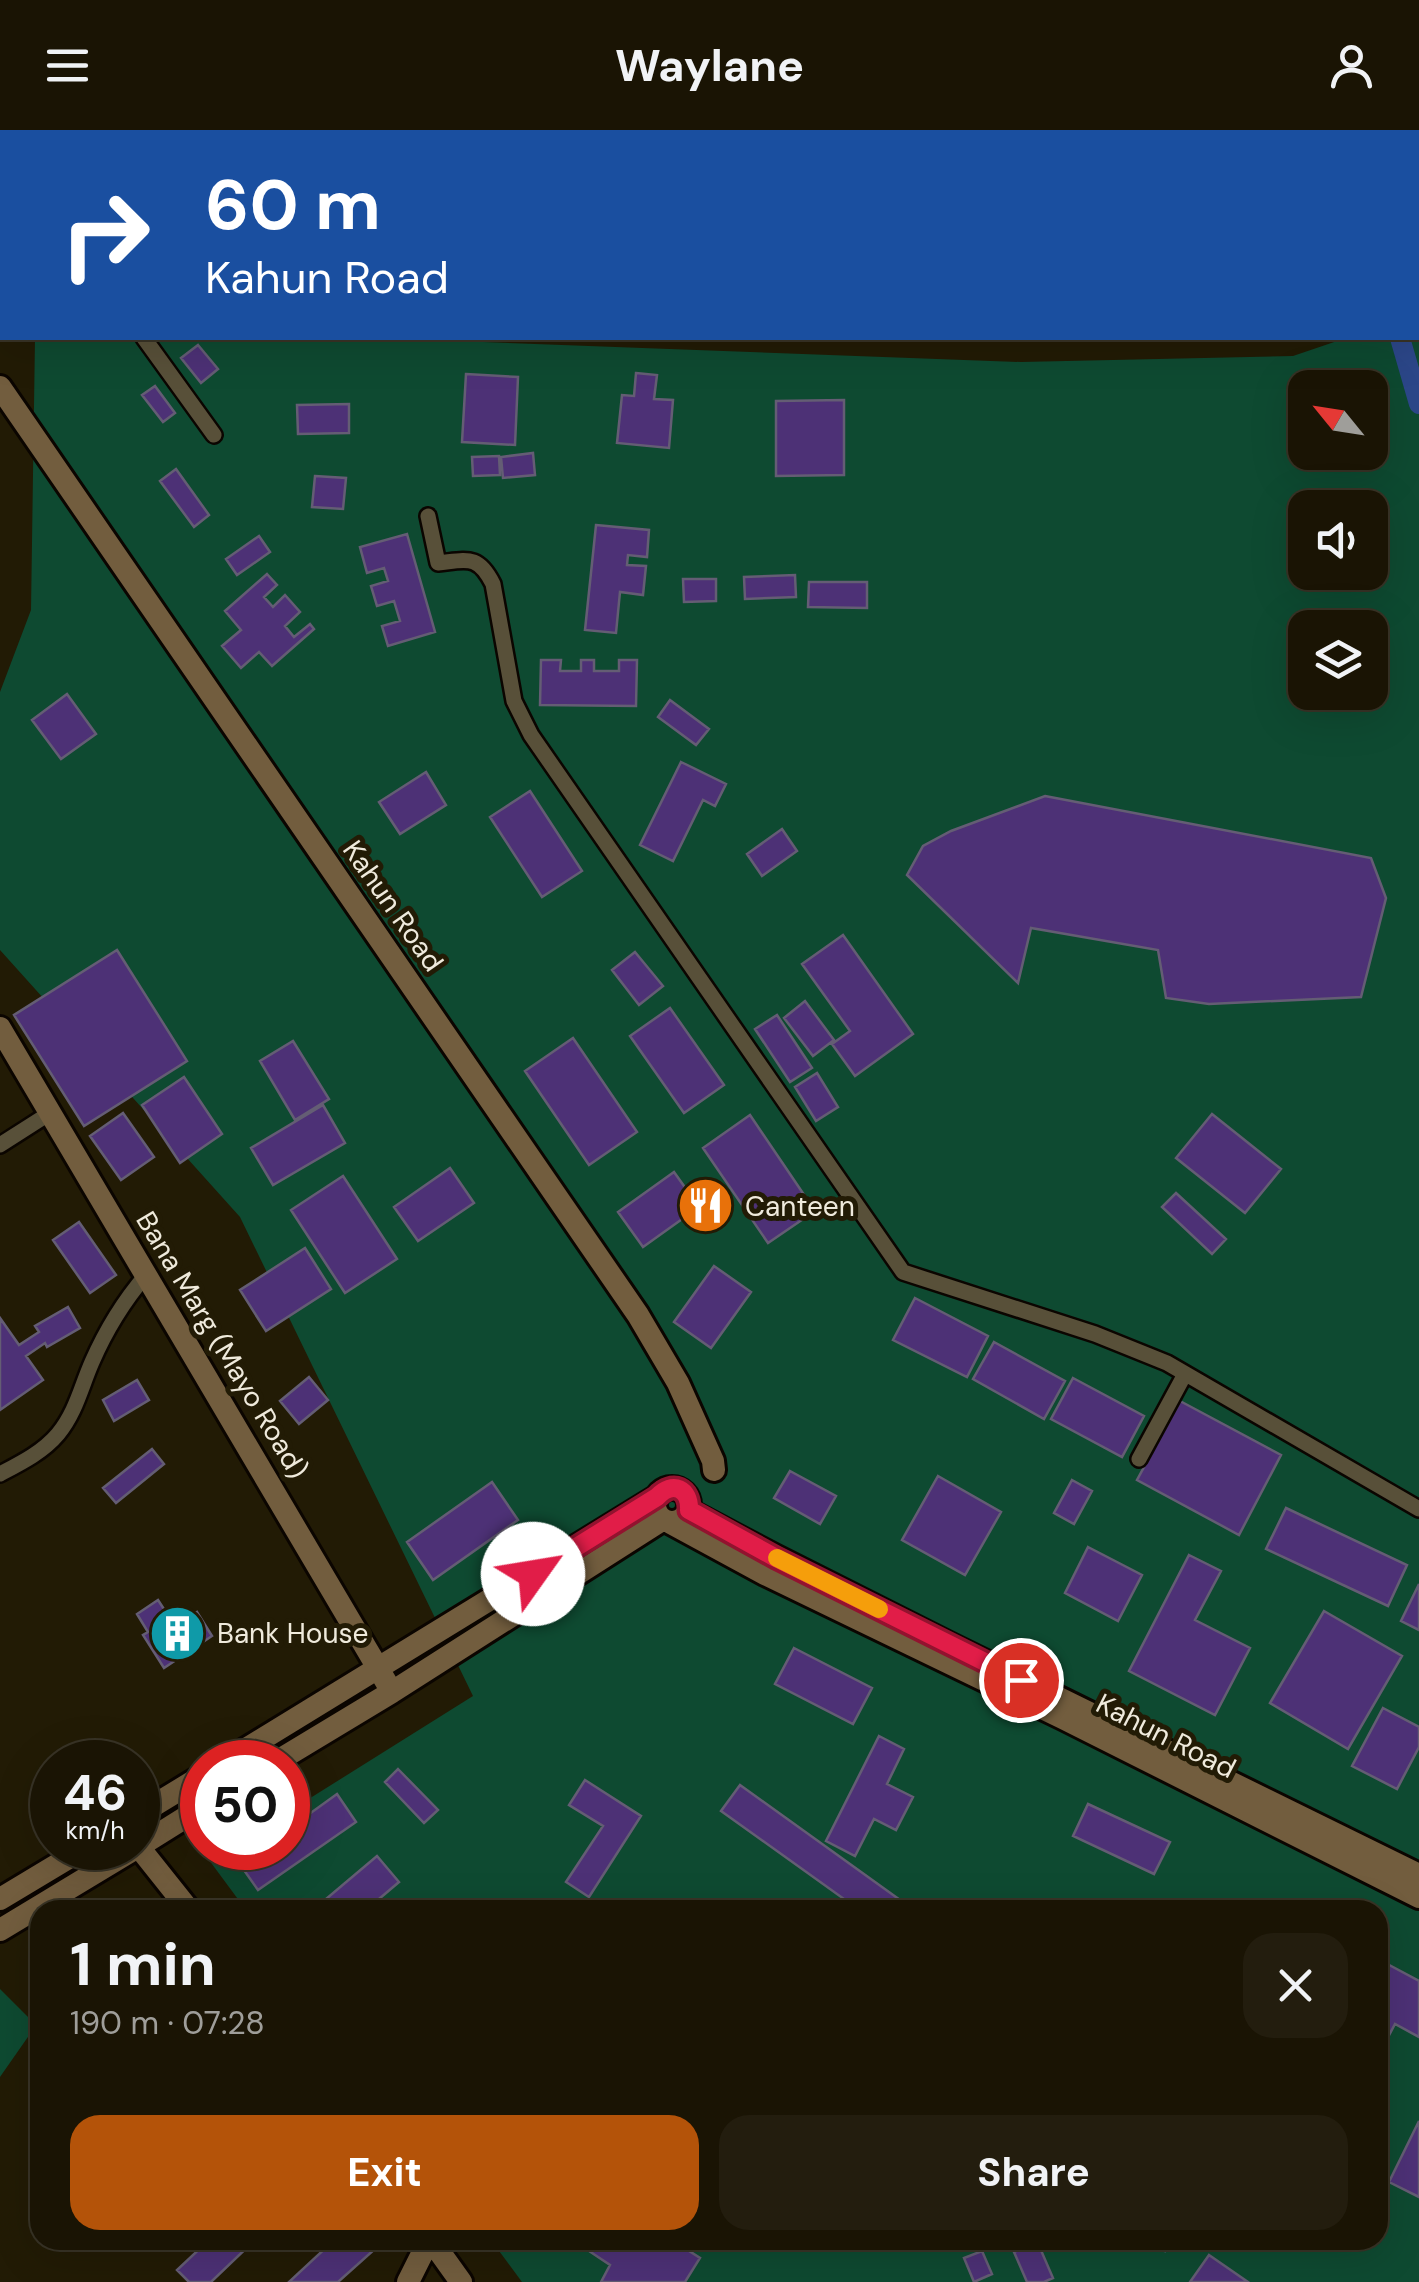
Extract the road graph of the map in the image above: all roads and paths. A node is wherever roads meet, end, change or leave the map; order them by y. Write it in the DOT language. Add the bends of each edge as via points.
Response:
graph roads {
  1 [pos="145,340"];
  2 [pos="2,395"];
  3 [pos="214,435"];
  4 [pos="428,516"];
  5 [pos="0,1028"];
  6 [pos="50,1113"];
  7 [pos="0,1145"];
  8 [pos="146,1275"];
  9 [pos="1185,1374"];
  10 [pos="1139,1459"];
  11 [pos="0,1474"];
  12 [pos="674,1507"];
  13 [pos="1419,1510"];
  14 [pos="378,1669"];
  15 [pos="392,1692"];
  16 [pos="261,1740"];
  17 [pos="310,1741"];
  18 [pos="48,1870"];
  19 [pos="99,1870"];
  20 [pos="156,1870"];
  21 [pos="1419,1874"];
  22 [pos="1419,1897"];
  23 [pos="0,1899"];
  24 [pos="50,1900"];
  25 [pos="181,1900"];
  26 [pos="30,1912"];
  27 [pos="0,1930"];
  28 [pos="425,2250"];
  29 [pos="437,2250"];
  30 [pos="446,2262"];
  31 [pos="408,2282"];
  32 [pos="420,2282"];
  33 [pos="460,2282"];
  1 -- 3 [label="street"];
  2 -- 12 [label="street, Kahun Road" via="647,1328 713,1461 714,1470"];
  4 -- 9 [label="street" via="438,564 469,560 486,569 514,701 531,735 903,1272 1095,1334"];
  5 -- 6 [label="street, Bana Marg (Mayo Road)"];
  6 -- 7 [label="street"];
  6 -- 8 [label="street, Bana Marg (Mayo Road)"];
  8 -- 11 [label="street" via="109,1328 57,1435"];
  8 -- 14 [label="street, Bana Marg (Mayo Road)"];
  9 -- 10 [label="street"];
  9 -- 13 [label="street"];
  12 -- 14 [label="street"];
  12 -- 15 [label="street"];
  12 -- 21 [label="street, Kahun Road"];
  12 -- 22 [label="street, Kahun Road" via="765,1574"];
  14 -- 15 [label="street, Bana Marg (Mayo Road)"];
  14 -- 16 [label="street"];
  15 -- 17 [label="street"];
  18 -- 23 [label="street"];
  19 -- 24 [label="street"];
  20 -- 25 [label="street"];
  26 -- 27 [label="street"];
  28 -- 31 [label="street"];
  29 -- 30 [label="street"];
  30 -- 32 [label="street"];
  30 -- 33 [label="street"];
}
